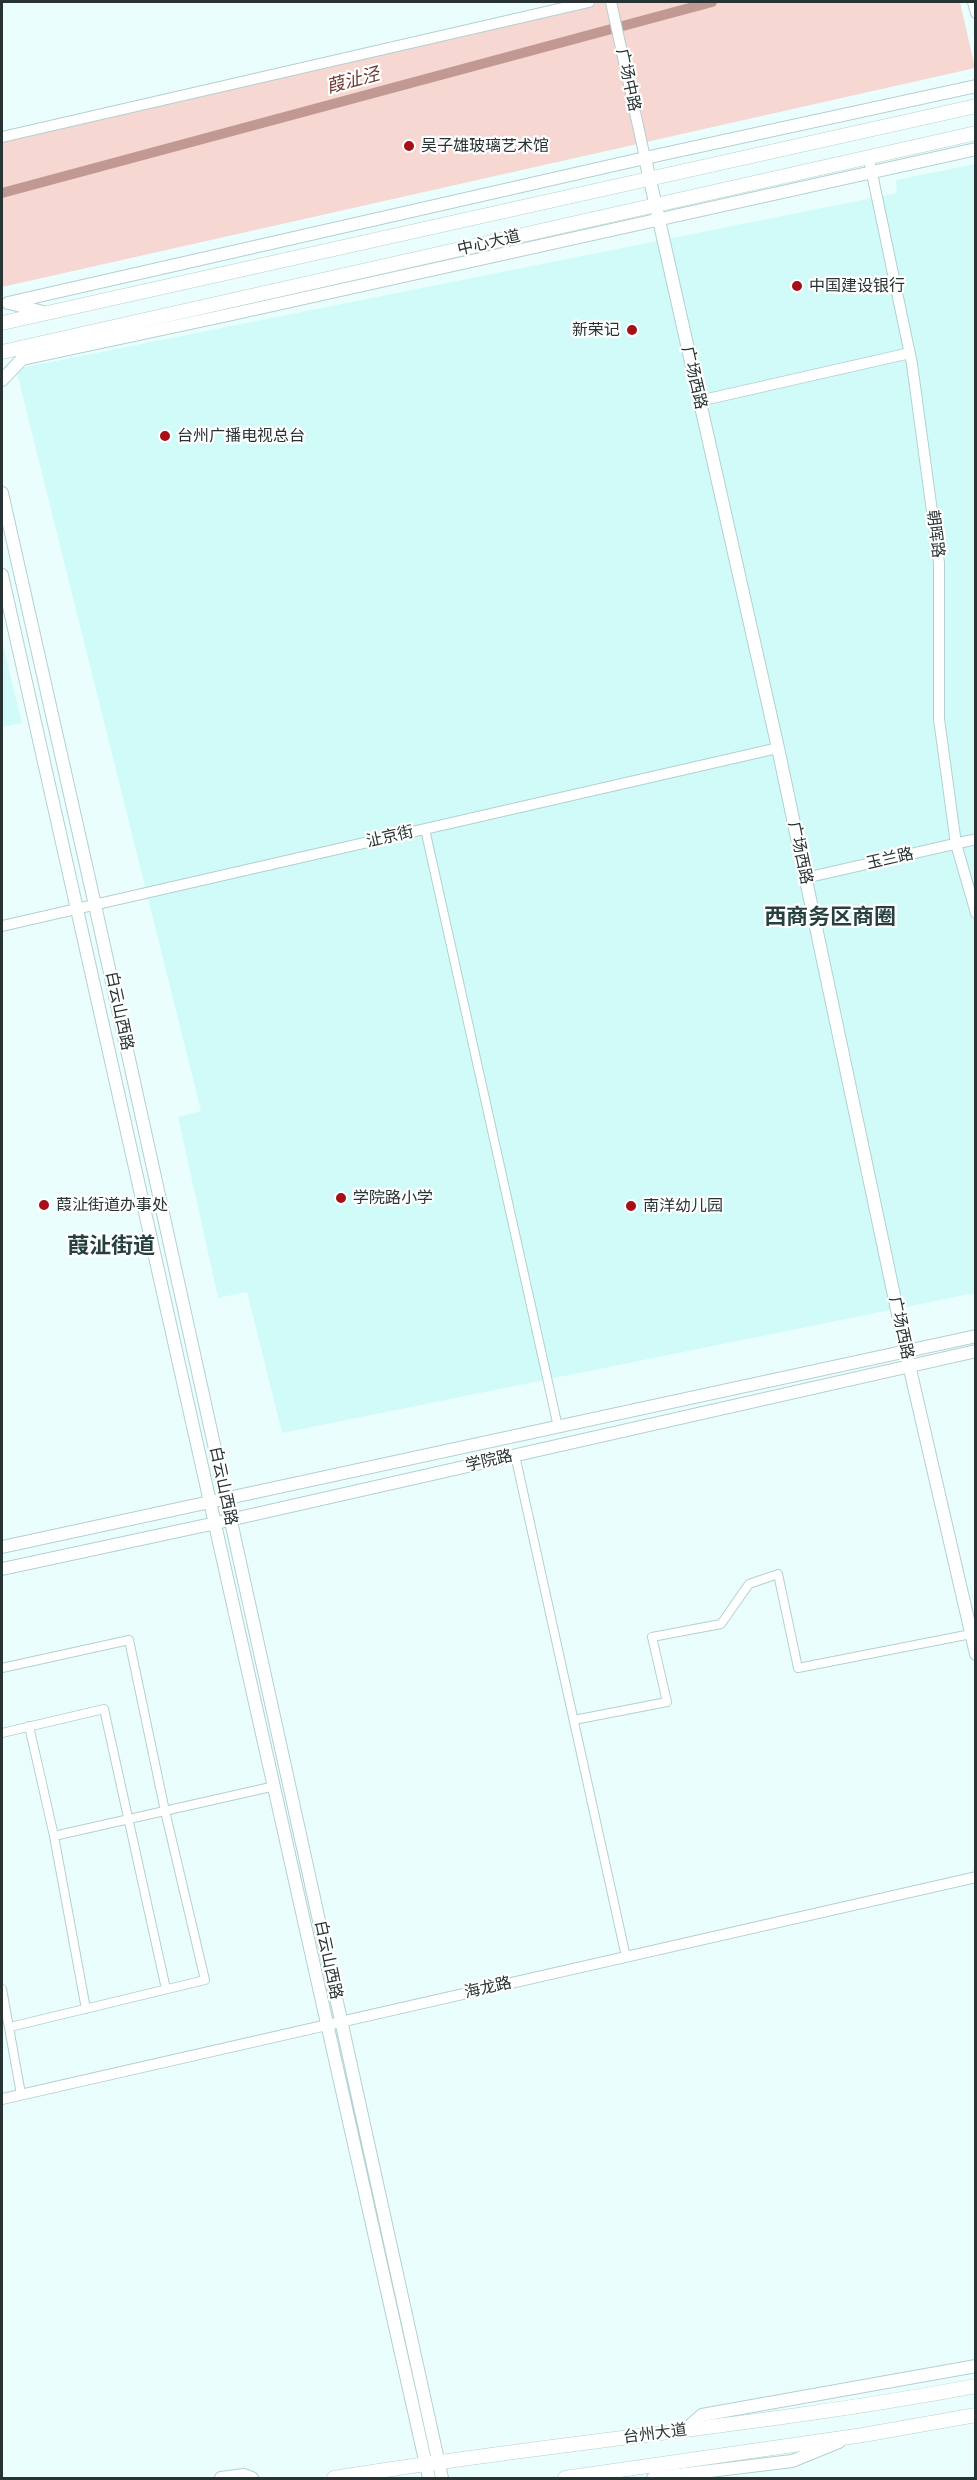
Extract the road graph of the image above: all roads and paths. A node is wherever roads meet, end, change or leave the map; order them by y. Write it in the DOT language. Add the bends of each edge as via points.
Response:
graph roads {
  1 [pos="589,2"];
  2 [pos="973,2"];
  3 [pos="611,4"];
  4 [pos="975,13"];
  5 [pos="975,86"];
  6 [pos="975,106"];
  7 [pos="975,133"];
  8 [pos="2,137"];
  9 [pos="975,149"];
  10 [pos="645,158"];
  11 [pos="868,158"];
  12 [pos="872,172"];
  13 [pos="649,178"];
  14 [pos="655,206"];
  15 [pos="658,220"];
  16 [pos="5,301"];
  17 [pos="46,313"];
  18 [pos="2,323"];
  19 [pos="59,339"];
  20 [pos="2,351"];
  21 [pos="910,353"];
  22 [pos="22,359"];
  23 [pos="2,380"];
  24 [pos="699,401"];
  25 [pos="2,493"];
  26 [pos="2,575"];
  27 [pos="778,748"];
  28 [pos="425,829"];
  29 [pos="975,839"];
  30 [pos="956,844"];
  31 [pos="805,878"];
  32 [pos="95,904"];
  33 [pos="77,909"];
  34 [pos="975,913"];
  35 [pos="2,926"];
  36 [pos="975,1336"];
  37 [pos="975,1351"];
  38 [pos="906,1352"];
  39 [pos="909,1366"];
  40 [pos="558,1427"];
  41 [pos="515,1455"];
  42 [pos="226,1499"];
  43 [pos="211,1502"];
  44 [pos="231,1519"];
  45 [pos="216,1523"];
  46 [pos="2,1547"];
  47 [pos="2,1569"];
  48 [pos="971,1634"];
  49 [pos="975,1654"];
  50 [pos="2,1668"];
  51 [pos="574,1720"];
  52 [pos="29,1726"];
  53 [pos="2,1733"];
  54 [pos="275,1786"];
  55 [pos="165,1811"];
  56 [pos="127,1820"];
  57 [pos="54,1836"];
  58 [pos="975,1877"];
  59 [pos="626,1957"];
  60 [pos="2,1989"];
  61 [pos="166,1989"];
  62 [pos="86,2009"];
  63 [pos="342,2021"];
  64 [pos="328,2024"];
  65 [pos="10,2027"];
  66 [pos="21,2094"];
  67 [pos="2,2099"];
  68 [pos="973,2367"];
  69 [pos="975,2386"];
  70 [pos="975,2415"];
  71 [pos="685,2430"];
  72 [pos="850,2438"];
  73 [pos="432,2463"];
  74 [pos="221,2478"];
  75 [pos="252,2478"];
  76 [pos="334,2478"];
  77 [pos="429,2478"];
  78 [pos="442,2478"];
  79 [pos="565,2478"];
  80 [pos="653,2478"];
  1 -- 8 [label="street"];
  2 -- 4 [label="street"];
  3 -- 10 [label="street, 广场中路"];
  5 -- 10 [label="main road"];
  6 -- 13 [label="main road, 中心大道"];
  7 -- 11 [label="main road, 中心大道"];
  9 -- 12 [label="main road"];
  10 -- 13 [label="main road, 广场西路"];
  10 -- 16 [label="main road"];
  11 -- 12 [label="street, 朝晖路"];
  11 -- 14 [label="main road, 中心大道"];
  12 -- 15 [label="main road"];
  12 -- 21 [label="street, 朝晖路"];
  13 -- 14 [label="main road, 广场西路"];
  13 -- 17 [label="main road, 中心大道"];
  14 -- 15 [label="main road, 广场西路"];
  14 -- 19 [label="main road, 中心大道"];
  15 -- 22 [label="main road"];
  15 -- 24 [label="main road, 广场西路"];
  16 -- 17 [label="main road, 中心大道"];
  17 -- 18 [label="main road, 中心大道"];
  19 -- 20 [label="main road, 中心大道"];
  19 -- 22 [label="main road"];
  21 -- 24 [label="street"];
  21 -- 30 [label="street, 朝晖路" via="939,563 939,719"];
  22 -- 23 [label="main road"];
  24 -- 27 [label="main road, 广场西路"];
  25 -- 32 [label="main road, 白云山西路"];
  26 -- 33 [label="main road, 白云山西路"];
  27 -- 28 [label="street, 沚京街"];
  27 -- 31 [label="main road, 广场西路"];
  28 -- 32 [label="street, 沚京街"];
  28 -- 40 [label="street"];
  29 -- 30 [label="street, 玉兰路"];
  30 -- 31 [label="street, 玉兰路"];
  30 -- 34 [label="street, 朝晖路"];
  31 -- 38 [label="main road, 广场西路"];
  32 -- 33 [label="street, 沚京街"];
  32 -- 42 [label="main road, 白云山西路"];
  33 -- 35 [label="street, 沚京街"];
  33 -- 43 [label="main road, 白云山西路"];
  36 -- 38 [label="main road, 学院路"];
  37 -- 39 [label="main road, 学院路"];
  38 -- 39 [label="main road, 广场西路"];
  38 -- 40 [label="main road, 学院路"];
  39 -- 41 [label="main road, 学院路"];
  39 -- 48 [label="main road, 广场西路"];
  40 -- 42 [label="main road, 学院路"];
  41 -- 44 [label="main road, 学院路"];
  41 -- 51 [label="street"];
  42 -- 43 [label="main road, 学院路"];
  42 -- 44 [label="main road, 白云山西路"];
  43 -- 45 [label="main road, 白云山西路"];
  43 -- 46 [label="main road, 学院路"];
  44 -- 45 [label="main road, 学院路"];
  44 -- 63 [label="main road, 白云山西路"];
  45 -- 47 [label="main road, 学院路"];
  45 -- 54 [label="main road, 白云山西路"];
  48 -- 49 [label="main road, 广场西路"];
  48 -- 51 [label="street" via="798,1668 778,1574 749,1584 721,1624 652,1637 667,1702"];
  50 -- 55 [label="street" via="129,1640"];
  51 -- 59 [label="street"];
  52 -- 53 [label="street"];
  52 -- 56 [label="street" via="104,1709"];
  52 -- 57 [label="street"];
  54 -- 55 [label="street"];
  54 -- 64 [label="main road, 白云山西路"];
  55 -- 56 [label="street"];
  55 -- 61 [label="street" via="205,1980"];
  56 -- 57 [label="street"];
  56 -- 61 [label="street"];
  57 -- 62 [label="street"];
  58 -- 59 [label="street, 海龙路"];
  59 -- 63 [label="street, 海龙路"];
  60 -- 65 [label="street"];
  61 -- 62 [label="street"];
  62 -- 65 [label="street"];
  63 -- 64 [label="street, 海龙路"];
  63 -- 73 [label="main road, 白云山西路"];
  64 -- 66 [label="street, 海龙路"];
  64 -- 73 [label="main road, 白云山西路"];
  65 -- 66 [label="street"];
  66 -- 67 [label="street, 海龙路"];
  68 -- 71 [label="main road" via="702,2415"];
  69 -- 71 [label="main road, 台州大道" via="867,2406"];
  70 -- 72 [label="main road, 台州大道"];
  71 -- 73 [label="main road, 台州大道"];
  72 -- 79 [label="main road, 台州大道"];
  72 -- 80 [label="main road" via="792,2461"];
  73 -- 76 [label="main road, 台州大道"];
  73 -- 77 [label="main road, 白云山西路"];
  73 -- 78 [label="main road, 白云山西路"];
  74 -- 75 [label="main road"];
}
